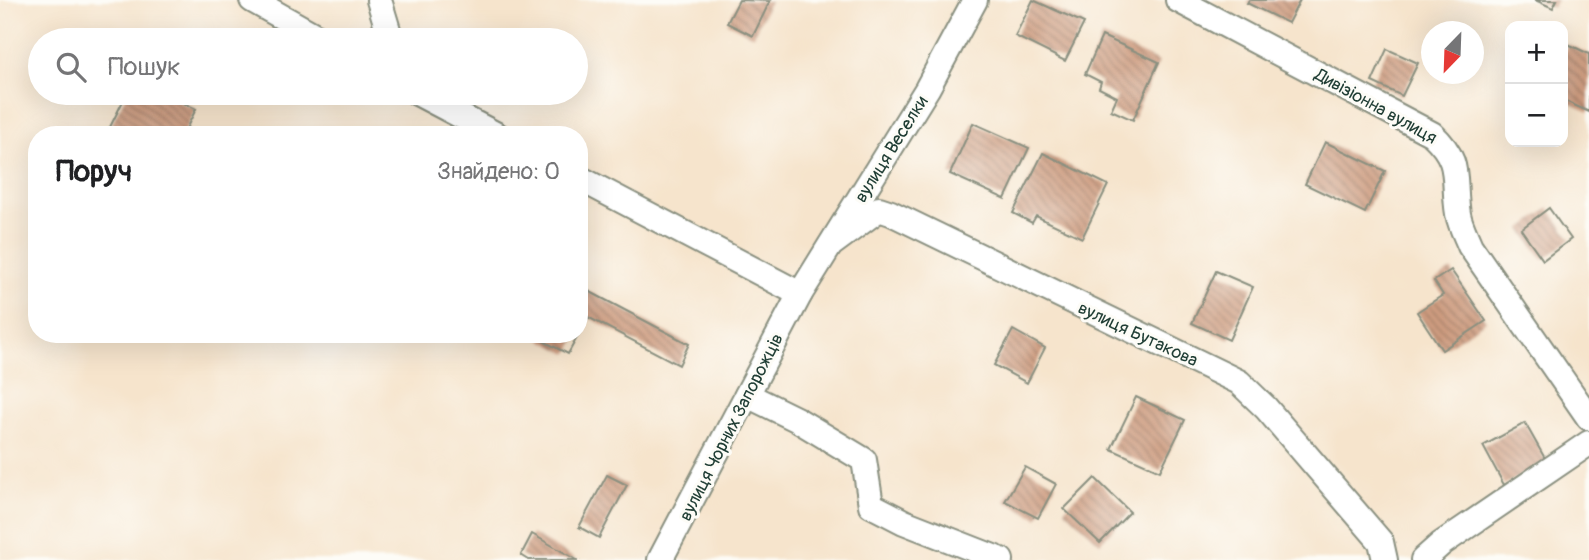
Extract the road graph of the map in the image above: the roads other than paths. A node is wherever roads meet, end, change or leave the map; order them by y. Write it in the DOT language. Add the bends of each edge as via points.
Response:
graph roads {
  1 [pos="252,0"];
  2 [pos="379,0"];
  3 [pos="975,0"];
  4 [pos="1178,0"];
  5 [pos="302,28"];
  6 [pos="387,28"];
  7 [pos="440,105"];
  8 [pos="480,126"];
  9 [pos="588,183"];
  10 [pos="833,243"];
  11 [pos="800,294"];
  12 [pos="747,395"];
  13 [pos="1589,418"];
  14 [pos="1589,443"];
  15 [pos="660,560"];
  16 [pos="1001,560"];
  17 [pos="1385,560"];
  18 [pos="1423,560"];
  1 -- 5 [label="street"];
  2 -- 6 [label="street"];
  3 -- 10 [label="street, вулиця Веселки"];
  4 -- 13 [label="street, Дивізіонна вулиця" via="1432,134 1448,149 1456,175 1458,215 1470,246"];
  7 -- 8 [label="street"];
  9 -- 11 [label="street"];
  10 -- 11 [label="street, вулиця Веселки"];
  10 -- 17 [label="street, вулиця Бутакова" via="867,215 879,209 891,213 1239,382 1381,542"];
  11 -- 12 [label="street, вулиця Чорних Запорожців"];
  12 -- 15 [label="street, вулиця Чорних Запорожців"];
  12 -- 16 [label="street" via="864,460 871,505"];
  14 -- 18 [label="street"];
}
